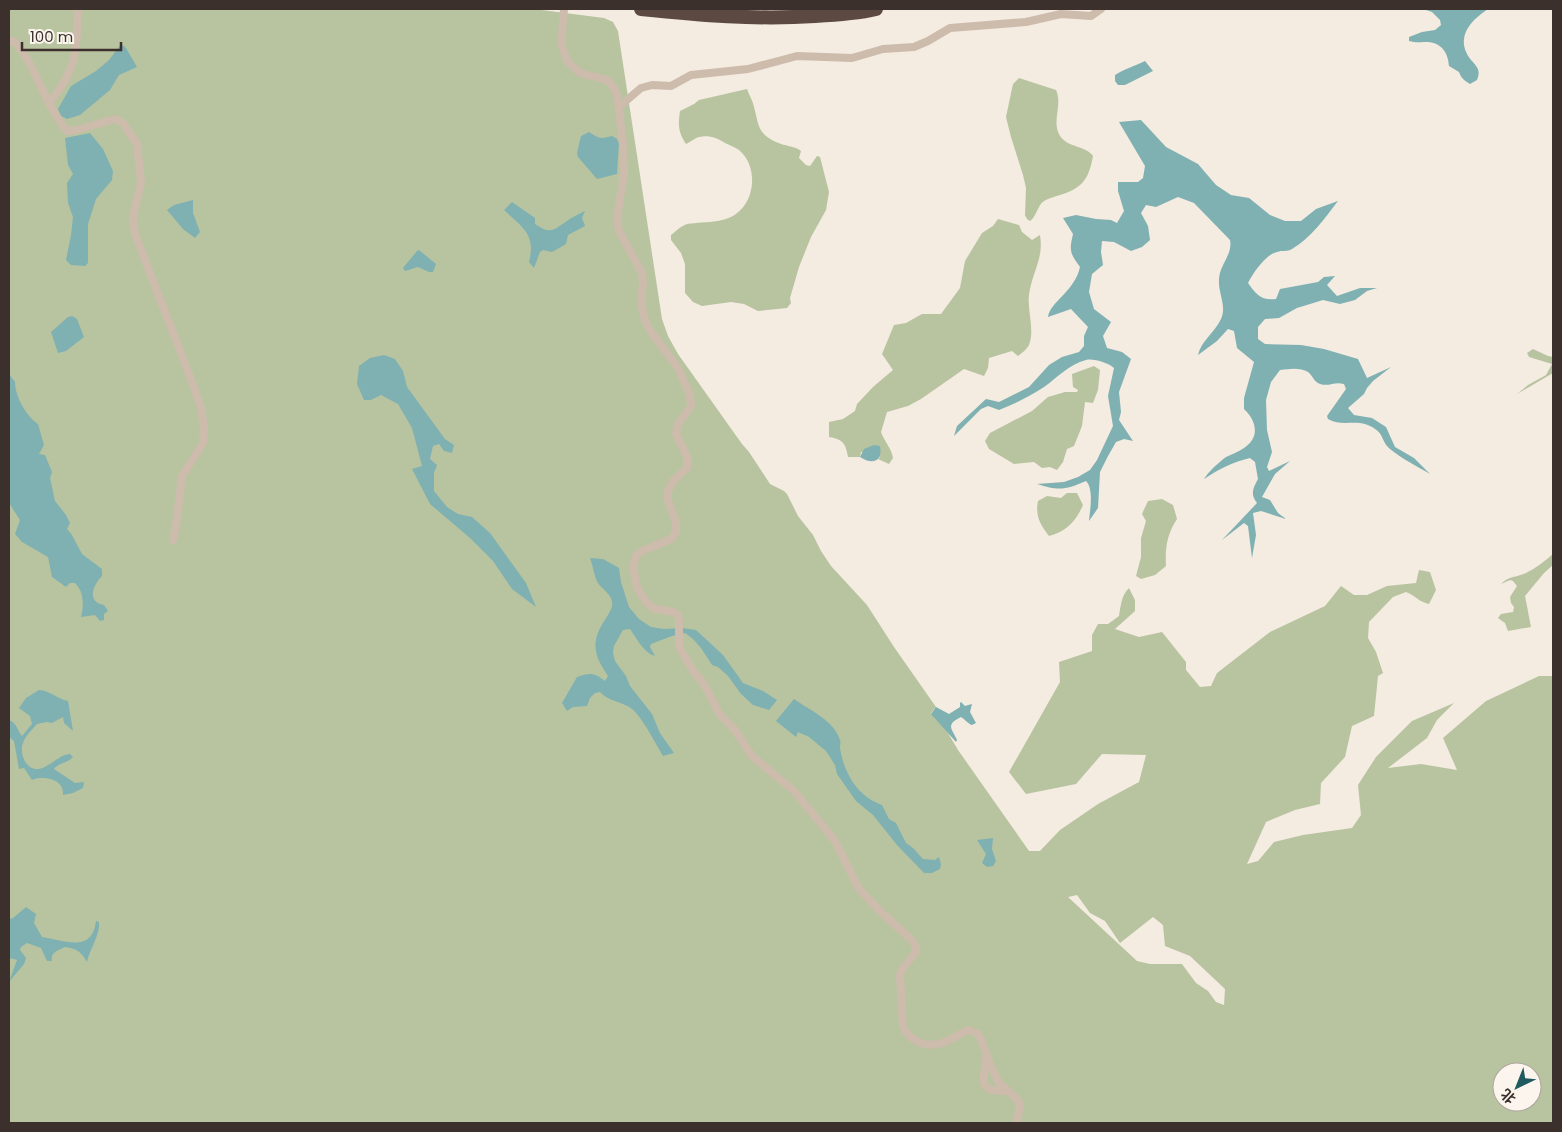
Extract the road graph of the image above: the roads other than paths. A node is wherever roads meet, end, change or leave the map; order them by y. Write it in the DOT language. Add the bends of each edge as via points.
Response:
graph roads {
  1 [pos="80,9"];
  2 [pos="564,9"];
  3 [pos="641,9"];
  4 [pos="876,9"];
  5 [pos="1101,9"];
  6 [pos="9,40"];
  7 [pos="48,103"];
  8 [pos="620,106"];
  9 [pos="172,540"];
  10 [pos="987,1053"];
  11 [pos="1006,1091"];
  12 [pos="1017,1123"];
  1 -- 7 [label="street" via="76,51 70,71"];
  2 -- 8 [label="street" via="561,44 568,62 580,73 611,83"];
  3 -- 4 [label="highway" via="774,18"];
  5 -- 8 [label="street" via="1091,16 1061,14 1026,22 950,28 914,47 883,49 852,58 796,56 748,69 691,75 671,86 641,88"];
  6 -- 7 [label="street" via="22,50"];
  7 -- 9 [label="street" via="67,130 115,119 123,123 137,144 141,183 133,216 135,234 202,408 204,427 203,443 182,476"];
  8 -- 10 [label="street" via="624,174 617,217 619,232 642,273 641,304 645,320 678,368 692,403 676,429 677,440 688,464 670,484 668,491 676,532 667,542 636,556 633,566 637,588 653,608 678,615 679,647 720,715 735,730 752,756 794,791 835,841 859,889 914,943 916,952 900,975 905,1032 917,1042 930,1046 973,1030"];
  10 -- 11 [label="street" via="994,1075"];
  10 -- 11 [label="street" via="984,1084 991,1090"];
  11 -- 12 [label="street" via="1020,1105"];
}
